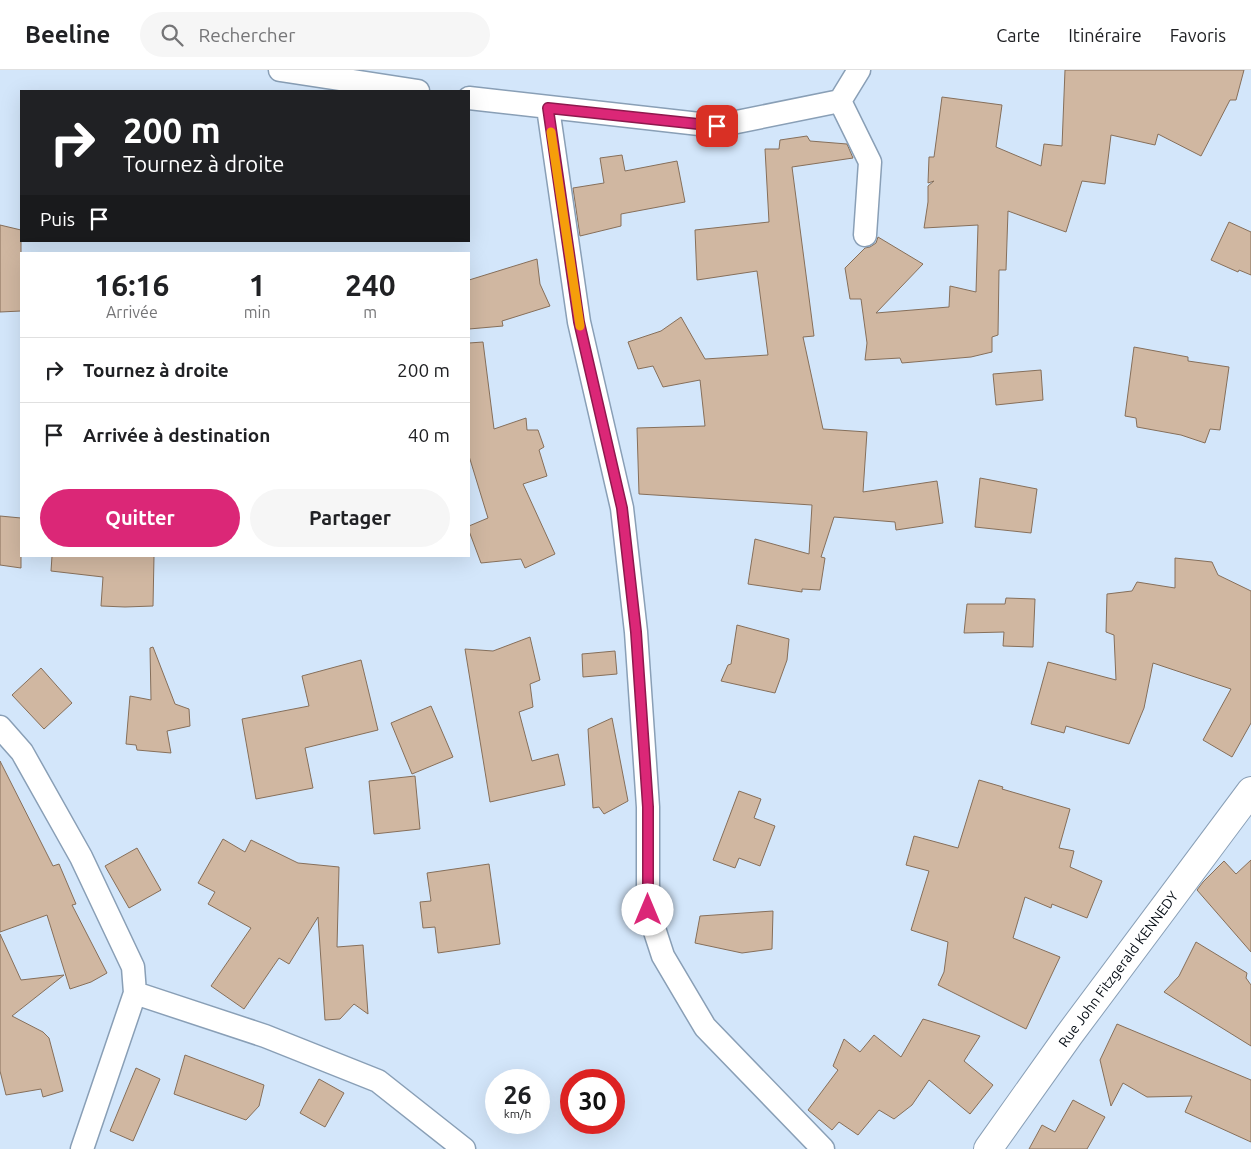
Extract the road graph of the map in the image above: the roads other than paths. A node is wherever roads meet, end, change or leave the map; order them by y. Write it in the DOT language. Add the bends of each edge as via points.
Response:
graph roads {
  1 [pos="280,70"];
  2 [pos="859,70"];
  3 [pos="411,90"];
  4 [pos="470,98"];
  5 [pos="840,101"];
  6 [pos="548,108"];
  7 [pos="865,235"];
  8 [pos="0,727"];
  9 [pos="1251,791"];
  10 [pos="135,993"];
  11 [pos="82,1149"];
  12 [pos="464,1149"];
  13 [pos="823,1149"];
  14 [pos="988,1149"];
  1 -- 3 [label="street"];
  2 -- 5 [label="street"];
  4 -- 6 [label="street"];
  5 -- 6 [label="street" via="717,126"];
  5 -- 7 [label="street" via="870,162"];
  6 -- 13 [label="street" via="579,322 622,508 636,632 648,807 648,910 663,956 705,1027"];
  8 -- 10 [label="street" via="22,752 81,856 133,968"];
  9 -- 14 [label="street, Rue John Fitzgerald KENNEDY"];
  10 -- 11 [label="street"];
  10 -- 12 [label="street" via="265,1036 378,1081"];
}
